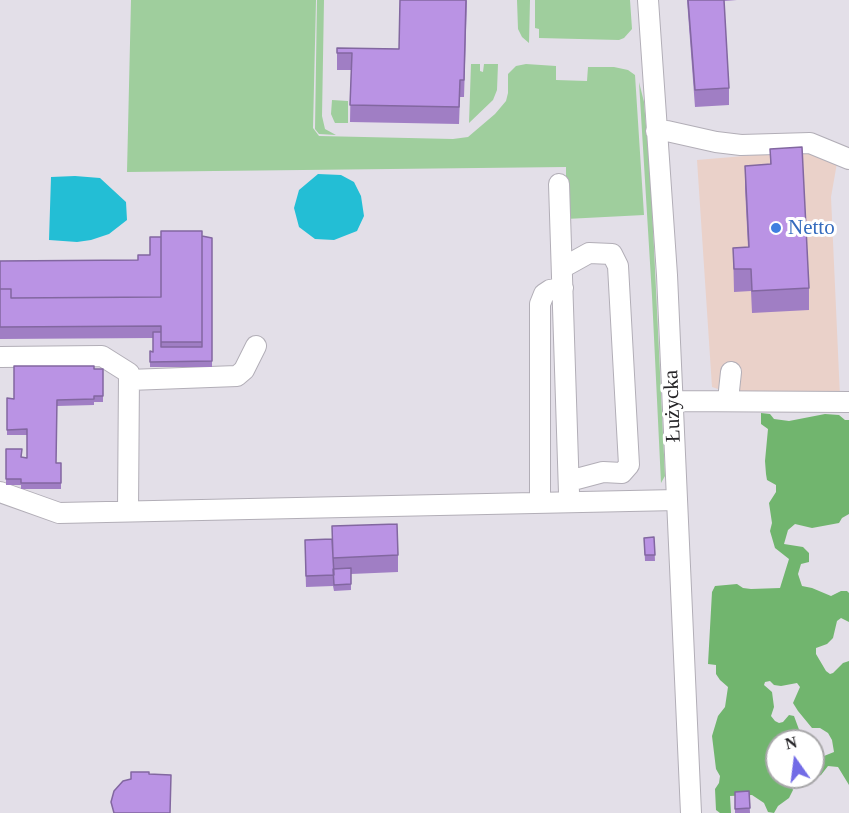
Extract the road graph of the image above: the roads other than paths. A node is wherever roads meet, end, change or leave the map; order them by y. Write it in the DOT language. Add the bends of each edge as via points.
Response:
graph roads {
  1 [pos="648,0"];
  2 [pos="656,131"];
  3 [pos="849,159"];
  4 [pos="560,184"];
  5 [pos="562,268"];
  6 [pos="563,288"];
  7 [pos="256,346"];
  8 [pos="0,357"];
  9 [pos="731,372"];
  10 [pos="129,380"];
  11 [pos="728,400"];
  12 [pos="674,401"];
  13 [pos="849,402"];
  14 [pos="569,481"];
  15 [pos="0,492"];
  16 [pos="677,500"];
  17 [pos="540,502"];
  18 [pos="570,502"];
  19 [pos="128,511"];
  20 [pos="691,813"];
  1 -- 2 [label="street, Łużycka" via="646,56"];
  2 -- 3 [label="street" via="667,131 716,151 741,145 810,143"];
  2 -- 12 [label="street, Łużycka"];
  4 -- 5 [label="street"];
  5 -- 6 [label="street"];
  5 -- 14 [label="street" via="589,253 612,254 618,266 629,465 622,473 603,472"];
  6 -- 14 [label="street"];
  6 -- 17 [label="street" via="544,294 540,304"];
  7 -- 10 [label="street" via="237,376"];
  8 -- 10 [label="street" via="102,356 129,373"];
  9 -- 11 [label="street"];
  10 -- 19 [label="street"];
  11 -- 12 [label="street"];
  11 -- 13 [label="street"];
  12 -- 16 [label="street, Łużycka"];
  14 -- 18 [label="street"];
  15 -- 19 [label="street" via="59,513"];
  16 -- 18 [label="street"];
  16 -- 20 [label="street, Łużycka"];
  17 -- 18 [label="street"];
  17 -- 19 [label="street"];
}
